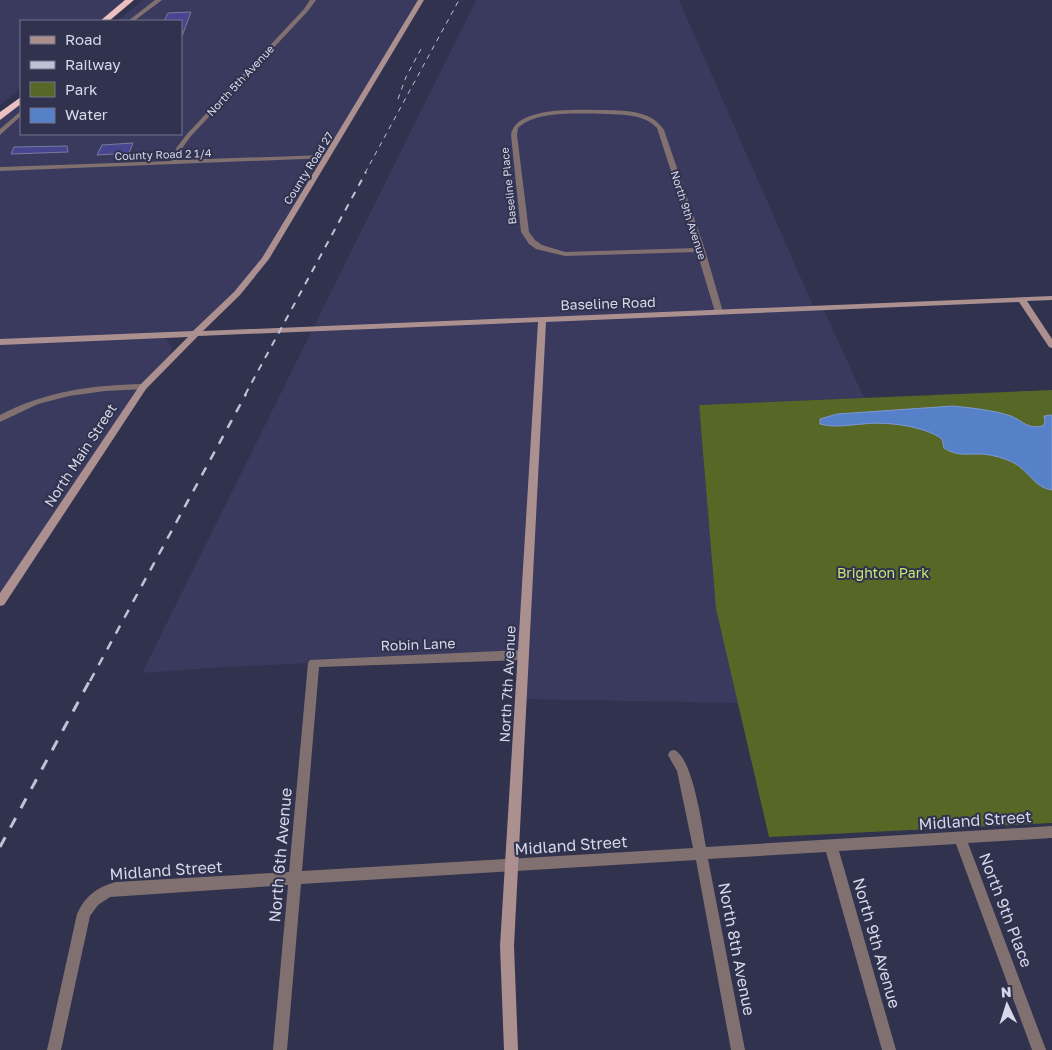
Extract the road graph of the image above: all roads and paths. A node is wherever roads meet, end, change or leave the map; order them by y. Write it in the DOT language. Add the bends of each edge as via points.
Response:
graph roads {
  1 [pos="130,0"];
  2 [pos="143,0"];
  3 [pos="159,0"];
  4 [pos="313,0"];
  5 [pos="422,0"];
  6 [pos="105,20"];
  7 [pos="118,20"];
  8 [pos="132,20"];
  9 [pos="20,89"];
  10 [pos="20,101"];
  11 [pos="0,105"];
  12 [pos="20,114"];
  13 [pos="0,117"];
  14 [pos="653,120"];
  15 [pos="0,133"];
  16 [pos="326,157"];
  17 [pos="173,164"];
  18 [pos="0,169"];
  19 [pos="701,250"];
  20 [pos="1052,298"];
  21 [pos="1021,299"];
  22 [pos="220,311"];
  23 [pos="719,312"];
  24 [pos="542,320"];
  25 [pos="240,332"];
  26 [pos="197,334"];
  27 [pos="155,336"];
  28 [pos="0,342"];
  29 [pos="1052,345"];
  30 [pos="169,359"];
  31 [pos="143,388"];
  32 [pos="0,419"];
  33 [pos="0,602"];
  34 [pos="523,655"];
  35 [pos="314,663"];
  36 [pos="674,755"];
  37 [pos="1052,832"];
  38 [pos="960,838"];
  39 [pos="831,846"];
  40 [pos="701,854"];
  41 [pos="512,866"];
  42 [pos="296,878"];
  43 [pos="54,1050"];
  44 [pos="280,1050"];
  45 [pos="511,1050"];
  46 [pos="738,1050"];
  47 [pos="889,1050"];
  48 [pos="1040,1050"];
  1 -- 6 [label="highway"];
  2 -- 7 [label="highway"];
  3 -- 8 [label="street"];
  4 -- 17 [label="street, North 5th Avenue" via="189,135"];
  5 -- 16 [label="street, County Road 27"];
  9 -- 11 [label="highway"];
  10 -- 13 [label="highway"];
  12 -- 15 [label="street"];
  14 -- 19 [label="street, North 9th Avenue" via="661,130"];
  14 -- 19 [label="street, Baseline Place" via="613,112 538,116 519,124 514,135 525,232 539,247 565,254"];
  16 -- 17 [label="street, County Road 2 1/4"];
  16 -- 22 [label="street, County Road 27" via="261,265"];
  17 -- 18 [label="street, County Road 2 1/4"];
  19 -- 23 [label="street, North 9th Avenue"];
  20 -- 21 [label="street, Baseline Road"];
  21 -- 23 [label="street, Baseline Road"];
  21 -- 29 [label="street"];
  22 -- 25 [label="street" via="218,322"];
  22 -- 26 [label="street, County Road 27"];
  23 -- 24 [label="street, Baseline Road"];
  24 -- 25 [label="street, Baseline Road"];
  24 -- 34 [label="street, North 7th Avenue"];
  25 -- 26 [label="street, Baseline Road"];
  26 -- 27 [label="street, Baseline Road"];
  26 -- 30 [label="street, North Main Street"];
  27 -- 28 [label="street, Baseline Road"];
  27 -- 30 [label="street" via="169,342 172,347"];
  30 -- 31 [label="street, North Main Street"];
  31 -- 32 [label="street" via="68,392 44,398"];
  31 -- 33 [label="street, North Main Street"];
  34 -- 35 [label="street, Robin Lane"];
  34 -- 41 [label="street, North 7th Avenue"];
  35 -- 42 [label="street, North 6th Avenue"];
  36 -- 40 [label="street, North 8th Avenue" via="685,777"];
  37 -- 38 [label="street, Midland Street"];
  38 -- 39 [label="street, Midland Street"];
  38 -- 48 [label="street, North 9th Place"];
  39 -- 40 [label="street, Midland Street"];
  39 -- 47 [label="street, North 9th Avenue"];
  40 -- 41 [label="street, Midland Street"];
  40 -- 46 [label="street, North 8th Avenue"];
  41 -- 42 [label="street, Midland Street"];
  41 -- 45 [label="street, North 7th Avenue" via="507,946"];
  42 -- 43 [label="street, Midland Street" via="116,889 94,898 84,914"];
  42 -- 44 [label="street, North 6th Avenue"];
}
